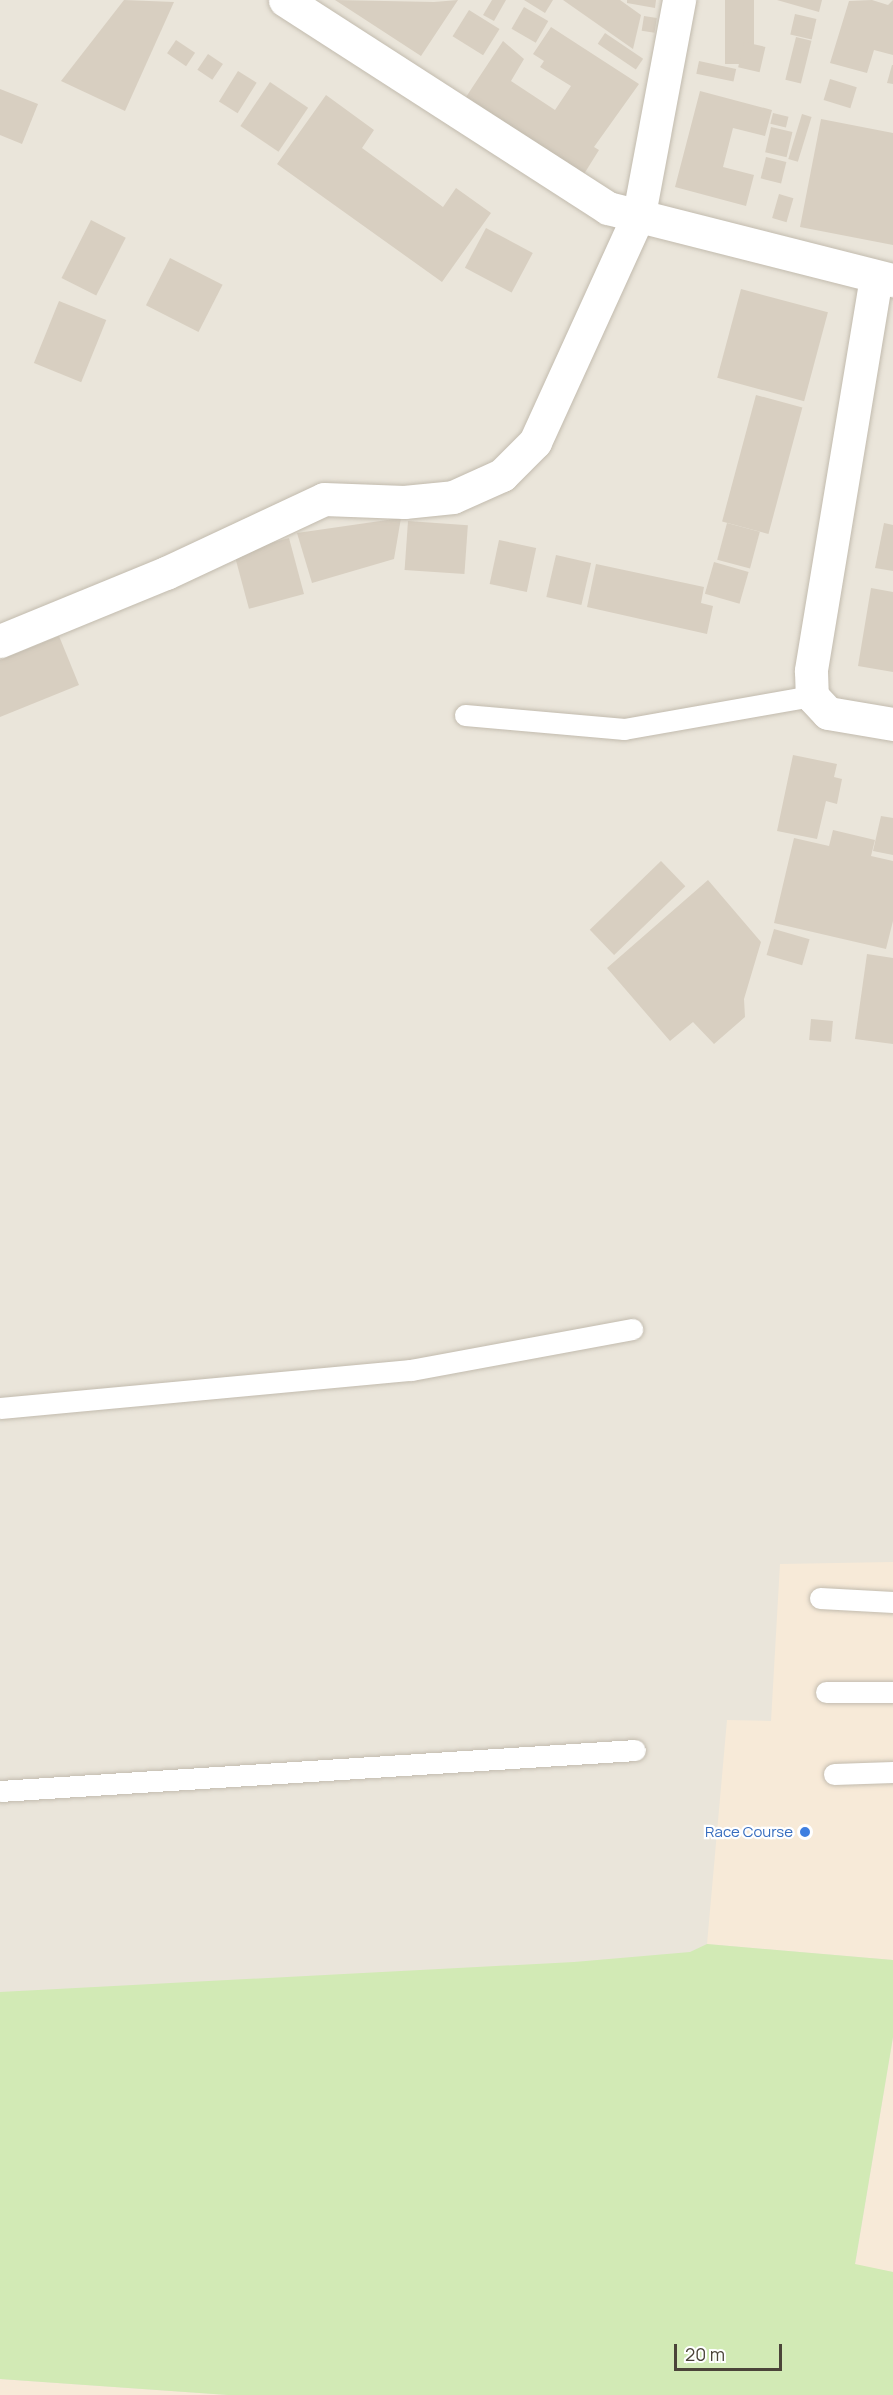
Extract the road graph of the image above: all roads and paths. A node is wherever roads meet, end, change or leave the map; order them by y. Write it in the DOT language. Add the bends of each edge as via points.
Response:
graph roads {
  1 [pos="285,0"];
  2 [pos="679,0"];
  3 [pos="639,214"];
  4 [pos="884,278"];
  5 [pos="0,641"];
  6 [pos="812,696"];
  7 [pos="465,716"];
  8 [pos="893,724"];
  9 [pos="632,1329"];
  10 [pos="0,1408"];
  11 [pos="820,1598"];
  12 [pos="893,1602"];
  13 [pos="826,1692"];
  14 [pos="893,1692"];
  15 [pos="635,1750"];
  16 [pos="893,1772"];
  17 [pos="834,1774"];
  18 [pos="0,1791"];
  1 -- 3 [label="street" via="608,207"];
  2 -- 3 [label="street"];
  3 -- 4 [label="street"];
  3 -- 5 [label="street" via="535,442 502,475 453,497 404,502 324,499 166,573"];
  4 -- 6 [label="street" via="811,671"];
  6 -- 7 [label="lane" via="624,729"];
  6 -- 8 [label="street" via="828,713"];
  9 -- 10 [label="lane" via="411,1370"];
  11 -- 12 [label="lane"];
  13 -- 14 [label="lane"];
  15 -- 18 [label="lane"];
  16 -- 17 [label="lane"];
}
